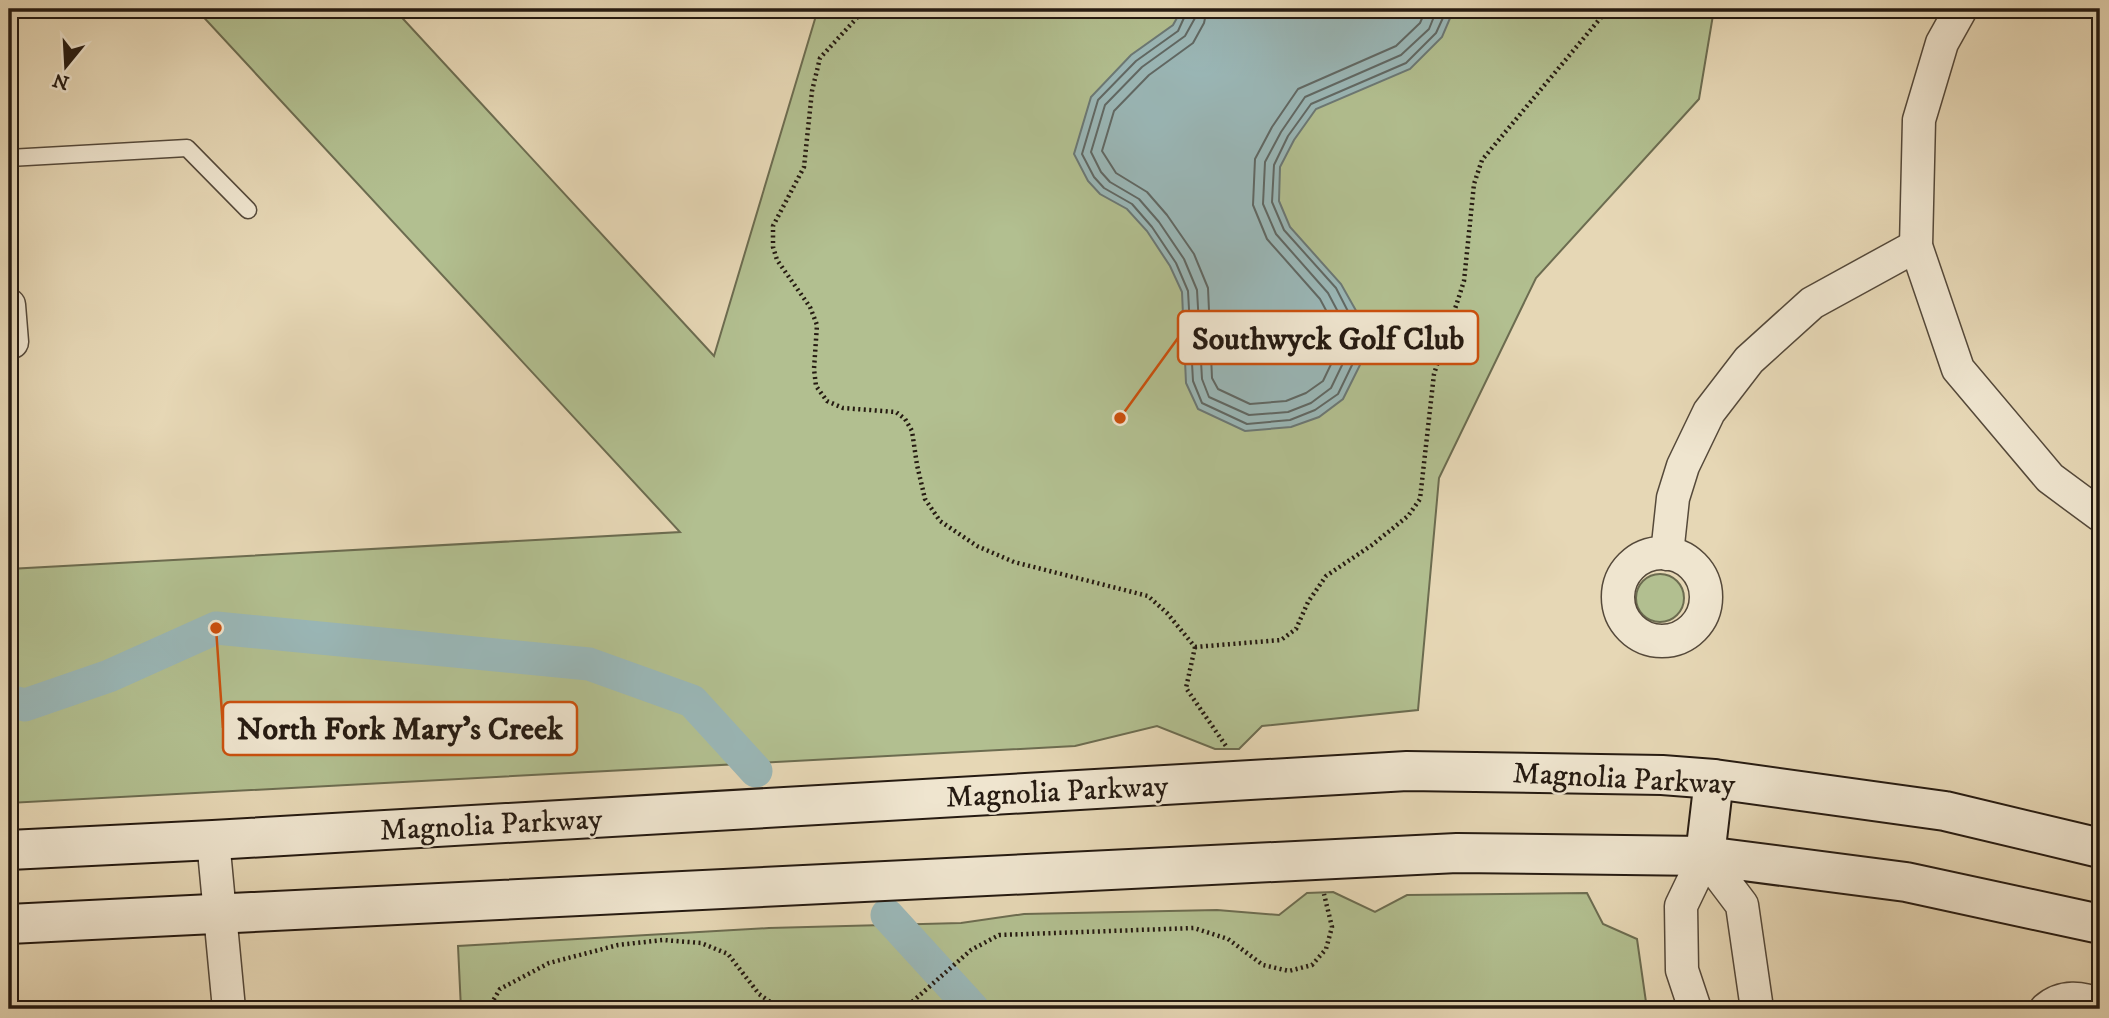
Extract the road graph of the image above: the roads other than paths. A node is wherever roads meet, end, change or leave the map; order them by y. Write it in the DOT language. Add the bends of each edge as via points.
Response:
graph roads {
  1 [pos="1961,9"];
  2 [pos="9,158"];
  3 [pos="248,210"];
  4 [pos="1916,246"];
  5 [pos="9,305"];
  6 [pos="10,342"];
  7 [pos="2100,515"];
  8 [pos="1667,554"];
  9 [pos="1713,779"];
  10 [pos="213,841"];
  11 [pos="2100,848"];
  12 [pos="9,850"];
  13 [pos="1705,856"];
  14 [pos="220,914"];
  15 [pos="9,924"];
  16 [pos="2100,924"];
  17 [pos="2100,1006"];
  18 [pos="229,1009"];
  19 [pos="1695,1009"];
  20 [pos="1757,1009"];
  21 [pos="2046,1009"];
  1 -- 4 [label="street" via="1942,43 1919,120"];
  2 -- 3 [label="lane" via="187,148"];
  4 -- 7 [label="street" via="1958,369 2050,478"];
  4 -- 8 [label="street" via="1812,303 1749,360 1709,412 1683,466 1673,498"];
  5 -- 6 [label="street"];
  9 -- 10 [label="main road, Magnolia Parkway" via="1407,771"];
  9 -- 11 [label="main road, Magnolia Parkway" via="1945,811"];
  9 -- 13 [label="main road"];
  10 -- 12 [label="main road, Magnolia Parkway"];
  10 -- 14 [label="street"];
  13 -- 14 [label="main road" via="1457,853"];
  13 -- 16 [label="main road" via="1906,882"];
  13 -- 19 [label="street" via="1681,906 1682,970"];
  13 -- 20 [label="street" via="1742,905"];
  14 -- 15 [label="main road"];
  14 -- 18 [label="street"];
  17 -- 21 [label="street" via="2086,999 2068,999"];
}
